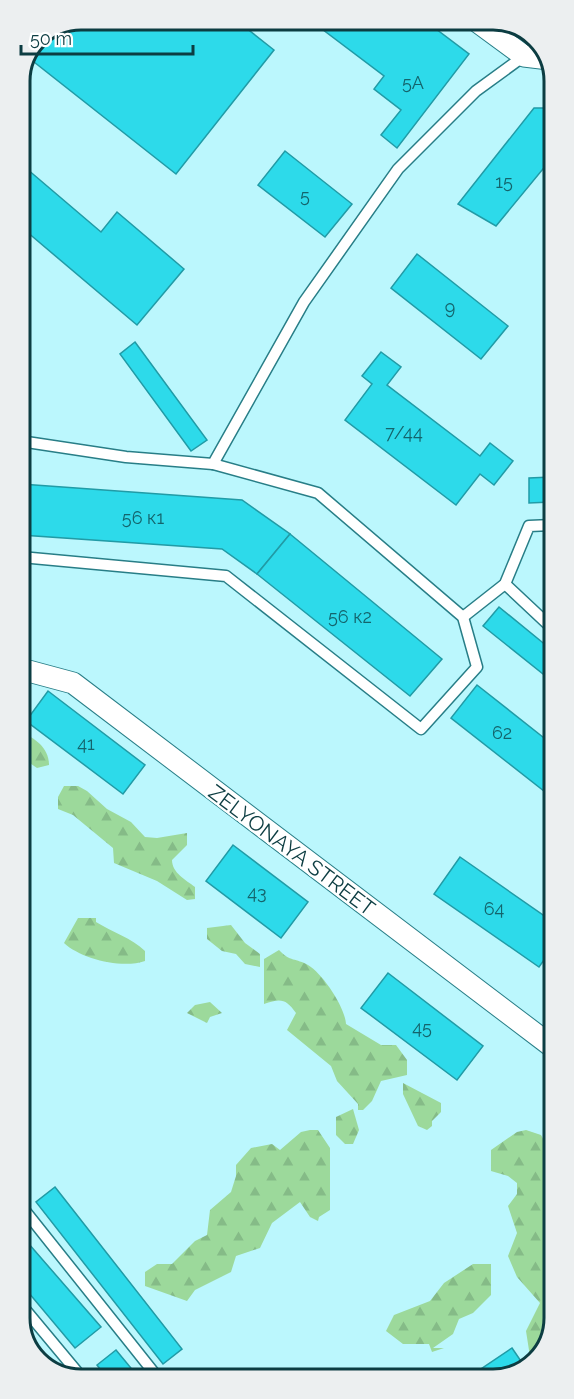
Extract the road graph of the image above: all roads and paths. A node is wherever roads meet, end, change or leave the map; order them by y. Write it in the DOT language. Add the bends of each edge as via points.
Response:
graph roads {
  1 [pos="489,30"];
  2 [pos="524,56"];
  3 [pos="537,58"];
  4 [pos="30,442"];
  5 [pos="213,464"];
  6 [pos="544,525"];
  7 [pos="30,558"];
  8 [pos="505,584"];
  9 [pos="464,617"];
  10 [pos="544,621"];
  11 [pos="30,671"];
  12 [pos="544,1040"];
  13 [pos="30,1217"];
  14 [pos="30,1315"];
  15 [pos="75,1368"];
  16 [pos="151,1369"];
  1 -- 2 [label="street"];
  2 -- 3 [label="street"];
  2 -- 5 [label="lane" via="476,91 398,169 304,302"];
  4 -- 5 [label="lane" via="126,457"];
  5 -- 9 [label="lane" via="318,493"];
  6 -- 8 [label="lane" via="529,525"];
  7 -- 9 [label="lane" via="226,576 421,729 477,667"];
  8 -- 9 [label="lane"];
  8 -- 10 [label="lane"];
  11 -- 12 [label="street, ZELYONAYA STREET" via="73,683"];
  13 -- 16 [label="lane"];
  14 -- 15 [label="lane"];
}
